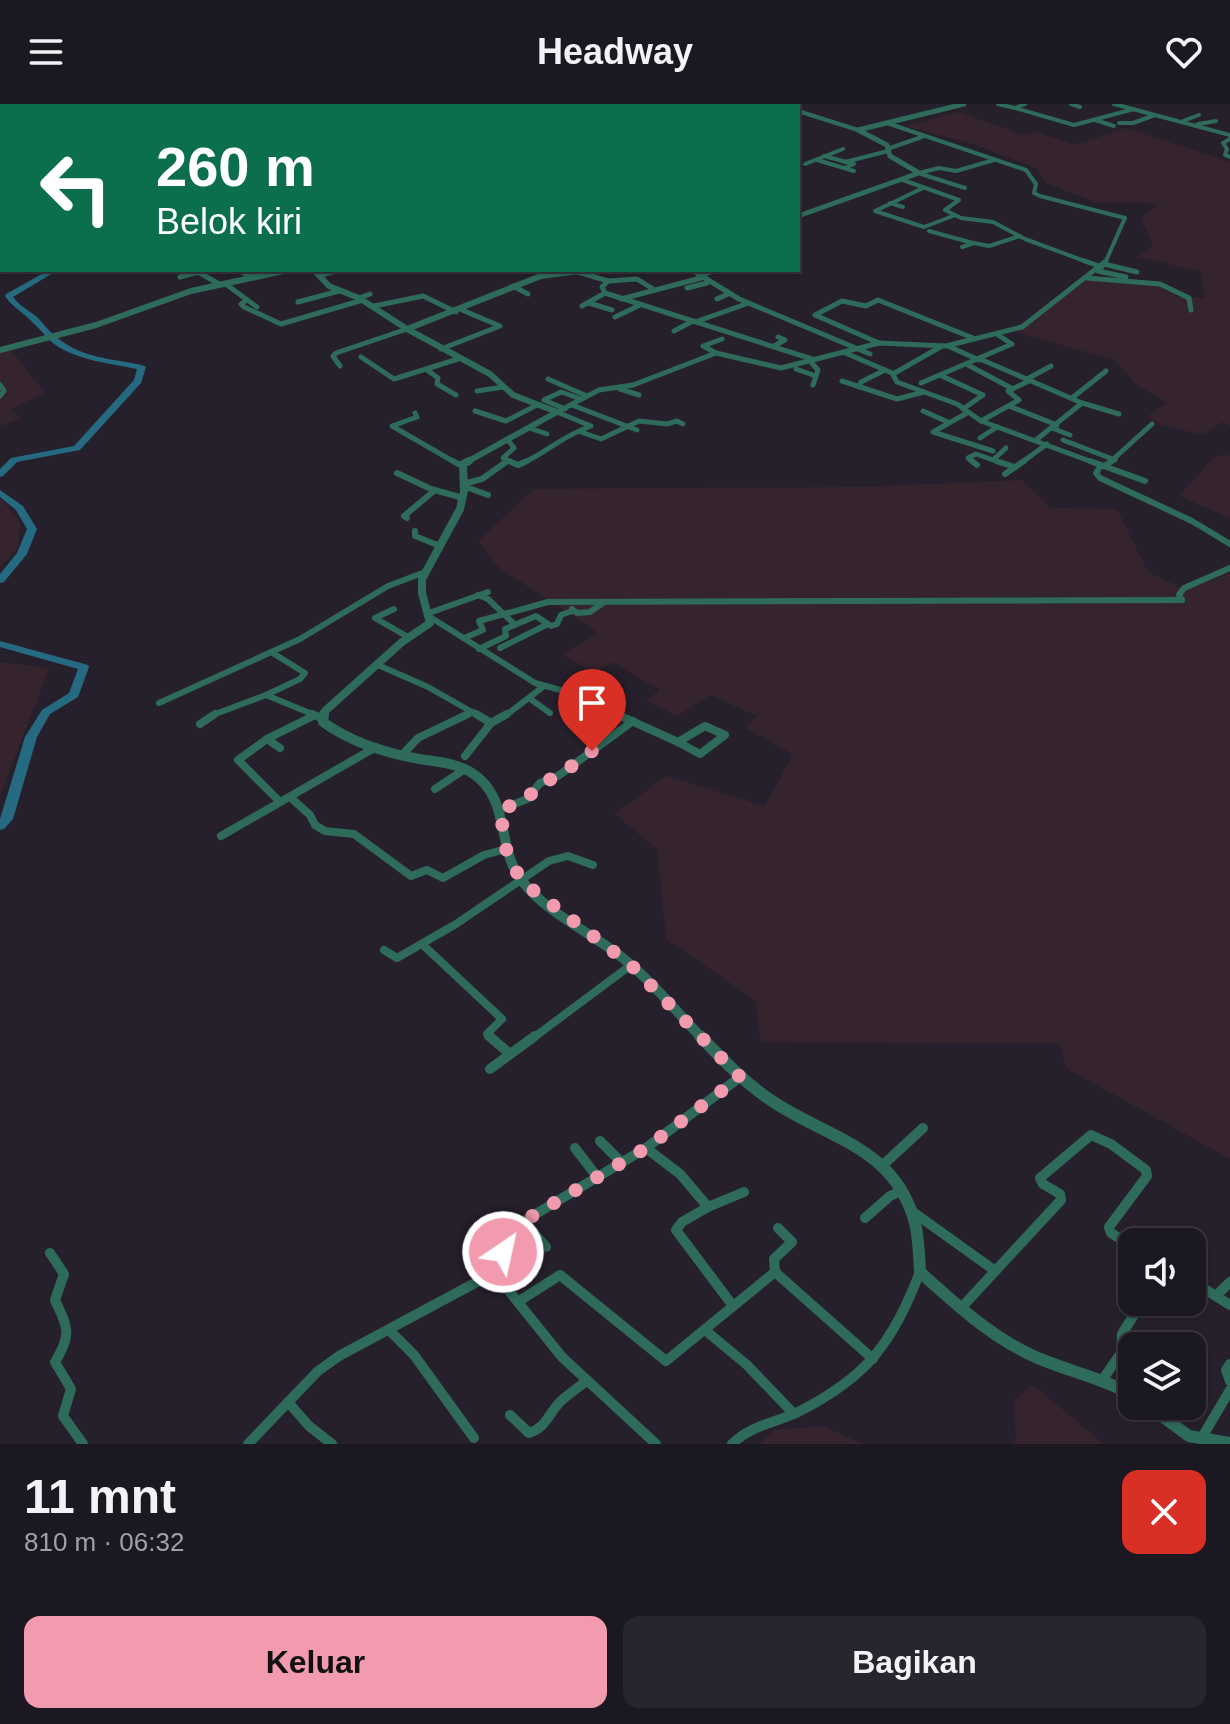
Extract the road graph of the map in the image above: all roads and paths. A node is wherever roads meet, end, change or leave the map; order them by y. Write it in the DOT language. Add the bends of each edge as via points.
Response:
graph roads {
  1 [pos="964,104"];
  2 [pos="998,104"];
  3 [pos="1025,104"];
  4 [pos="1071,104"];
  5 [pos="1114,104"];
  6 [pos="1080,107"];
  7 [pos="1015,108"];
  8 [pos="1134,109"];
  9 [pos="1041,111"];
  10 [pos="800,112"];
  11 [pos="1035,114"];
  12 [pos="1157,114"];
  13 [pos="1199,115"];
  14 [pos="1093,120"];
  15 [pos="1183,121"];
  16 [pos="1216,121"];
  17 [pos="887,123"];
  18 [pos="1196,124"];
  19 [pos="858,130"];
  20 [pos="1229,133"];
  21 [pos="922,137"];
  22 [pos="889,147"];
  23 [pos="843,149"];
  24 [pos="834,152"];
  25 [pos="824,156"];
  26 [pos="1230,157"];
  27 [pos="855,158"];
  28 [pos="996,159"];
  29 [pos="815,160"];
  30 [pos="805,164"];
  31 [pos="845,165"];
  32 [pos="854,171"];
  33 [pos="919,173"];
  34 [pos="903,180"];
  35 [pos="923,188"];
  36 [pos="965,188"];
  37 [pos="890,203"];
  38 [pos="903,207"];
  39 [pos="800,215"];
  40 [pos="953,216"];
  41 [pos="928,230"];
  42 [pos="1020,236"];
  43 [pos="974,243"];
  44 [pos="962,247"];
  45 [pos="1101,267"];
  46 [pos="242,272"];
  47 [pos="281,272"];
  48 [pos="317,272"];
  49 [pos="332,272"];
  50 [pos="578,272"];
  51 [pos="694,272"];
  52 [pos="711,272"];
  53 [pos="1137,272"];
  54 [pos="321,275"];
  55 [pos="180,277"];
  56 [pos="700,277"];
  57 [pos="1126,277"];
  58 [pos="1087,278"];
  59 [pos="255,279"];
  60 [pos="608,281"];
  61 [pos="707,283"];
  62 [pos="224,285"];
  63 [pos="513,286"];
  64 [pos="687,288"];
  65 [pos="653,289"];
  66 [pos="339,291"];
  67 [pos="605,293"];
  68 [pos="370,294"];
  69 [pos="528,294"];
  70 [pos="728,294"];
  71 [pos="361,299"];
  72 [pos="621,299"];
  73 [pos="717,299"];
  74 [pos="247,300"];
  75 [pos="298,302"];
  76 [pos="589,303"];
  77 [pos="747,303"];
  78 [pos="374,306"];
  79 [pos="582,306"];
  80 [pos="638,306"];
  81 [pos="257,307"];
  82 [pos="612,310"];
  83 [pos="1191,310"];
  84 [pos="459,311"];
  85 [pos="615,317"];
  86 [pos="694,321"];
  87 [pos="491,327"];
  88 [pos="845,327"];
  89 [pos="407,329"];
  90 [pos="674,331"];
  91 [pos="822,335"];
  92 [pos="996,335"];
  93 [pos="778,337"];
  94 [pos="722,339"];
  95 [pos="976,339"];
  96 [pos="879,343"];
  97 [pos="774,346"];
  98 [pos="944,346"];
  99 [pos="859,348"];
  100 [pos="441,349"];
  101 [pos="2,350"];
  102 [pos="843,352"];
  103 [pos="716,353"];
  104 [pos="870,354"];
  105 [pos="361,357"];
  106 [pos="458,359"];
  107 [pos="980,359"];
  108 [pos="812,360"];
  109 [pos="968,365"];
  110 [pos="340,366"];
  111 [pos="1051,366"];
  112 [pos="796,369"];
  113 [pos="427,370"];
  114 [pos="885,370"];
  115 [pos="1106,371"];
  116 [pos="893,374"];
  117 [pos="816,376"];
  118 [pos="942,376"];
  119 [pos="403,378"];
  120 [pos="548,379"];
  121 [pos="1029,380"];
  122 [pos="842,381"];
  123 [pos="921,383"];
  124 [pos="0,385"];
  125 [pos="394,385"];
  126 [pos="813,385"];
  127 [pos="503,387"];
  128 [pos="614,387"];
  129 [pos="859,387"];
  130 [pos="1013,389"];
  131 [pos="477,391"];
  132 [pos="924,392"];
  133 [pos="456,395"];
  134 [pos="639,395"];
  135 [pos="0,396"];
  136 [pos="584,398"];
  137 [pos="1072,398"];
  138 [pos="1082,403"];
  139 [pos="537,405"];
  140 [pos="572,405"];
  141 [pos="1009,406"];
  142 [pos="561,410"];
  143 [pos="475,411"];
  144 [pos="923,411"];
  145 [pos="965,411"];
  146 [pos="524,412"];
  147 [pos="415,413"];
  148 [pos="1119,414"];
  149 [pos="542,421"];
  150 [pos="981,421"];
  151 [pos="948,422"];
  152 [pos="683,424"];
  153 [pos="1152,424"];
  154 [pos="627,426"];
  155 [pos="1054,426"];
  156 [pos="997,427"];
  157 [pos="529,428"];
  158 [pos="637,430"];
  159 [pos="581,432"];
  160 [pos="547,434"];
  161 [pos="1070,435"];
  162 [pos="980,438"];
  163 [pos="508,440"];
  164 [pos="1036,440"];
  165 [pos="1063,440"];
  166 [pos="1047,444"];
  167 [pos="1006,448"];
  168 [pos="993,451"];
  169 [pos="994,459"];
  170 [pos="1115,460"];
  171 [pos="506,462"];
  172 [pos="977,465"];
  173 [pos="462,466"];
  174 [pos="1102,466"];
  175 [pos="1015,467"];
  176 [pos="397,473"];
  177 [pos="1005,474"];
  178 [pos="463,485"];
  179 [pos="435,490"];
  180 [pos="1128,491"];
  181 [pos="488,495"];
  182 [pos="463,498"];
  183 [pos="407,518"];
  184 [pos="415,531"];
  185 [pos="1230,544"];
  186 [pos="440,546"];
  187 [pos="1230,568"];
  188 [pos="425,572"];
  189 [pos="488,592"];
  190 [pos="476,594"];
  191 [pos="604,602"];
  192 [pos="360,603"];
  193 [pos="573,607"];
  194 [pos="394,609"];
  195 [pos="503,612"];
  196 [pos="430,615"];
  197 [pos="375,618"];
  198 [pos="513,623"];
  199 [pos="546,625"];
  200 [pos="408,637"];
  201 [pos="464,638"];
  202 [pos="500,648"];
  203 [pos="479,649"];
  204 [pos="271,652"];
  205 [pos="378,665"];
  206 [pos="544,686"];
  207 [pos="266,695"];
  208 [pos="529,698"];
  209 [pos="159,703"];
  210 [pos="473,712"];
  211 [pos="550,713"];
  212 [pos="317,717"];
  213 [pos="633,721"];
  214 [pos="491,723"];
  215 [pos="200,724"];
  216 [pos="267,739"];
  217 [pos="678,742"];
  218 [pos="376,747"];
  219 [pos="280,748"];
  220 [pos="402,755"];
  221 [pos="465,756"];
  222 [pos="465,769"];
  223 [pos="435,789"];
  224 [pos="290,797"];
  225 [pos="280,802"];
  226 [pos="500,810"];
  227 [pos="221,836"];
  228 [pos="506,849"];
  229 [pos="593,865"];
  230 [pos="521,881"];
  231 [pos="422,944"];
  232 [pos="384,950"];
  233 [pos="631,965"];
  234 [pos="510,1054"];
  235 [pos="490,1069"];
  236 [pos="740,1077"];
  237 [pos="923,1128"];
  238 [pos="600,1141"];
  239 [pos="575,1148"];
  240 [pos="646,1148"];
  241 [pos="622,1163"];
  242 [pos="884,1164"];
  243 [pos="598,1178"];
  244 [pos="901,1191"];
  245 [pos="744,1192"];
  246 [pos="708,1207"];
  247 [pos="913,1212"];
  248 [pos="865,1218"];
  249 [pos="524,1221"];
  250 [pos="778,1228"];
  251 [pos="1118,1237"];
  252 [pos="546,1247"];
  253 [pos="50,1253"];
  254 [pos="994,1270"];
  255 [pos="493,1271"];
  256 [pos="775,1272"];
  257 [pos="920,1272"];
  258 [pos="1230,1282"];
  259 [pos="1206,1290"];
  260 [pos="1216,1296"];
  261 [pos="519,1301"];
  262 [pos="1230,1305"];
  263 [pos="733,1306"];
  264 [pos="962,1307"];
  265 [pos="1133,1316"];
  266 [pos="389,1330"];
  267 [pos="705,1330"];
  268 [pos="873,1359"];
  269 [pos="1230,1364"];
  270 [pos="1103,1379"];
  271 [pos="586,1381"];
  272 [pos="1230,1381"];
  273 [pos="1118,1387"];
  274 [pos="1230,1390"];
  275 [pos="288,1402"];
  276 [pos="794,1414"];
  277 [pos="510,1415"];
  278 [pos="1166,1420"];
  279 [pos="474,1438"];
  280 [pos="1201,1439"];
  281 [pos="251,1443"];
  282 [pos="1230,1443"];
  283 [pos="83,1444"];
  284 [pos="332,1444"];
  285 [pos="656,1444"];
  286 [pos="732,1444"];
  1 -- 17 [label="street"];
  2 -- 7 [label="street"];
  3 -- 7 [label="street"];
  4 -- 6 [label="street"];
  5 -- 8 [label="street"];
  7 -- 11 [label="street"];
  8 -- 12 [label="street"];
  8 -- 14 [label="street"];
  9 -- 11 [label="street"];
  10 -- 19 [label="street"];
  11 -- 14 [label="street" via="1073,125"];
  12 -- 14 [label="street" via="1133,123"];
  12 -- 15 [label="street"];
  13 -- 15 [label="street"];
  15 -- 18 [label="street"];
  16 -- 18 [label="street"];
  17 -- 19 [label="street"];
  17 -- 21 [label="street"];
  18 -- 20 [label="street"];
  19 -- 22 [label="street"];
  20 -- 26 [label="street" via="1223,144"];
  21 -- 22 [label="street"];
  21 -- 28 [label="street"];
  22 -- 27 [label="street"];
  22 -- 33 [label="street" via="891,157"];
  23 -- 24 [label="street"];
  24 -- 25 [label="street"];
  24 -- 27 [label="street"];
  25 -- 29 [label="street"];
  25 -- 31 [label="street"];
  27 -- 31 [label="street"];
  28 -- 33 [label="street" via="956,171"];
  28 -- 45 [label="street" via="1029,172 1036,194 1125,218"];
  29 -- 30 [label="street"];
  29 -- 31 [label="street"];
  31 -- 32 [label="street"];
  33 -- 34 [label="street"];
  33 -- 36 [label="street"];
  34 -- 35 [label="street"];
  34 -- 39 [label="street"];
  35 -- 37 [label="street"];
  35 -- 40 [label="street" via="960,201 945,210"];
  37 -- 38 [label="street"];
  37 -- 41 [label="street" via="875,211"];
  40 -- 41 [label="street"];
  40 -- 42 [label="street" via="987,220"];
  41 -- 43 [label="street"];
  42 -- 43 [label="street" via="988,247"];
  42 -- 45 [label="street"];
  43 -- 44 [label="street"];
  45 -- 53 [label="street"];
  45 -- 57 [label="street"];
  45 -- 58 [label="street"];
  46 -- 59 [label="street"];
  47 -- 59 [label="street"];
  48 -- 54 [label="street"];
  49 -- 54 [label="street"];
  50 -- 60 [label="street"];
  50 -- 63 [label="street" via="545,275"];
  51 -- 56 [label="street"];
  52 -- 56 [label="street"];
  54 -- 66 [label="street"];
  55 -- 62 [label="street" via="198,272"];
  56 -- 61 [label="street"];
  56 -- 65 [label="street"];
  58 -- 83 [label="street" via="1166,286 1189,298"];
  58 -- 92 [label="street" via="1028,324"];
  59 -- 62 [label="street"];
  60 -- 65 [label="street" via="637,279"];
  60 -- 67 [label="street" via="602,287"];
  61 -- 64 [label="street"];
  61 -- 70 [label="street"];
  62 -- 74 [label="street"];
  62 -- 101 [label="street"];
  63 -- 69 [label="street"];
  63 -- 84 [label="street"];
  65 -- 72 [label="street"];
  66 -- 71 [label="street"];
  66 -- 75 [label="street"];
  67 -- 72 [label="street"];
  67 -- 76 [label="street"];
  68 -- 71 [label="street"];
  70 -- 73 [label="street"];
  70 -- 77 [label="street"];
  71 -- 74 [label="street" via="281,324 244,307"];
  71 -- 78 [label="street"];
  72 -- 80 [label="street"];
  74 -- 81 [label="street"];
  76 -- 79 [label="street"];
  76 -- 82 [label="street"];
  77 -- 86 [label="street"];
  77 -- 91 [label="street"];
  78 -- 84 [label="street" via="423,296"];
  78 -- 89 [label="street"];
  80 -- 85 [label="street"];
  80 -- 86 [label="street"];
  84 -- 87 [label="street"];
  84 -- 89 [label="street"];
  84 -- 100 [label="street" via="500,326"];
  86 -- 90 [label="street"];
  86 -- 97 [label="street"];
  88 -- 91 [label="street"];
  88 -- 95 [label="street" via="815,315 842,301 866,306 878,300"];
  88 -- 96 [label="street"];
  89 -- 100 [label="street"];
  89 -- 110 [label="street" via="336,353"];
  91 -- 99 [label="street"];
  92 -- 95 [label="street"];
  92 -- 107 [label="street" via="1012,344"];
  93 -- 97 [label="street" via="785,340"];
  94 -- 103 [label="street" via="703,346"];
  95 -- 98 [label="street"];
  96 -- 98 [label="street"];
  96 -- 99 [label="street"];
  97 -- 108 [label="street"];
  98 -- 107 [label="street"];
  98 -- 116 [label="street"];
  99 -- 102 [label="street"];
  99 -- 104 [label="street"];
  100 -- 106 [label="street"];
  102 -- 108 [label="street"];
  102 -- 114 [label="street"];
  103 -- 108 [label="street" via="777,368"];
  103 -- 128 [label="street" via="633,385"];
  105 -- 119 [label="street" via="387,378"];
  106 -- 113 [label="street"];
  106 -- 127 [label="street" via="490,374"];
  107 -- 109 [label="street"];
  107 -- 121 [label="street"];
  108 -- 117 [label="street"];
  109 -- 118 [label="street"];
  109 -- 130 [label="street"];
  111 -- 121 [label="street"];
  112 -- 117 [label="street"];
  113 -- 119 [label="street"];
  113 -- 133 [label="street" via="438,378 437,384"];
  114 -- 116 [label="street"];
  114 -- 129 [label="street"];
  115 -- 137 [label="street"];
  116 -- 132 [label="street" via="894,380"];
  117 -- 126 [label="street"];
  118 -- 123 [label="street"];
  118 -- 145 [label="street" via="983,395"];
  119 -- 125 [label="street"];
  120 -- 136 [label="street"];
  121 -- 130 [label="street"];
  121 -- 137 [label="street"];
  122 -- 129 [label="street"];
  124 -- 135 [label="street"];
  127 -- 131 [label="street"];
  127 -- 139 [label="street"];
  128 -- 134 [label="street"];
  128 -- 136 [label="street"];
  129 -- 132 [label="street" via="897,399"];
  130 -- 141 [label="street" via="1008,392 1020,399"];
  132 -- 145 [label="street"];
  136 -- 140 [label="street"];
  136 -- 142 [label="street" via="561,392 544,400"];
  137 -- 138 [label="street"];
  138 -- 148 [label="street"];
  138 -- 155 [label="street"];
  139 -- 142 [label="street"];
  139 -- 146 [label="street"];
  140 -- 142 [label="street"];
  140 -- 154 [label="street"];
  141 -- 150 [label="street"];
  141 -- 155 [label="street"];
  142 -- 149 [label="street"];
  142 -- 159 [label="street" via="591,425"];
  143 -- 146 [label="street" via="503,421"];
  144 -- 151 [label="street"];
  145 -- 150 [label="street"];
  145 -- 151 [label="street"];
  146 -- 149 [label="street"];
  147 -- 173 [label="street" via="417,417 392,426"];
  149 -- 157 [label="street"];
  150 -- 156 [label="street"];
  151 -- 168 [label="street" via="933,432"];
  152 -- 154 [label="street" via="644,421"];
  153 -- 170 [label="street"];
  154 -- 158 [label="street"];
  154 -- 159 [label="street" via="603,439"];
  155 -- 161 [label="street"];
  155 -- 164 [label="street"];
  156 -- 162 [label="street"];
  156 -- 164 [label="street"];
  157 -- 160 [label="street"];
  157 -- 163 [label="street"];
  159 -- 171 [label="street" via="567,434 524,464"];
  163 -- 171 [label="street" via="514,447 503,457"];
  163 -- 173 [label="street"];
  164 -- 166 [label="street"];
  165 -- 170 [label="street"];
  166 -- 174 [label="street"];
  166 -- 175 [label="street"];
  167 -- 169 [label="street"];
  169 -- 172 [label="street" via="976,454 967,458"];
  169 -- 175 [label="street"];
  170 -- 174 [label="street"];
  171 -- 178 [label="street"];
  173 -- 178 [label="street"];
  174 -- 180 [label="street" via="1097,475"];
  174 -- 180 [label="street" via="1145,481"];
  175 -- 177 [label="street"];
  176 -- 179 [label="street"];
  178 -- 181 [label="street"];
  178 -- 182 [label="street"];
  179 -- 182 [label="street"];
  179 -- 183 [label="street"];
  180 -- 185 [label="street"];
  182 -- 186 [label="street"];
  184 -- 186 [label="street" via="415,536"];
  186 -- 188 [label="street"];
  187 -- 191 [label="street" via="1184,588 1182,600"];
  188 -- 192 [label="street"];
  188 -- 196 [label="street" via="422,593"];
  189 -- 190 [label="street"];
  190 -- 195 [label="street"];
  190 -- 196 [label="street"];
  191 -- 193 [label="street"];
  191 -- 193 [label="street" via="580,614"];
  192 -- 197 [label="street"];
  192 -- 204 [label="street"];
  193 -- 195 [label="street" via="530,604"];
  193 -- 199 [label="street" via="557,624"];
  194 -- 197 [label="street"];
  195 -- 198 [label="street"];
  195 -- 201 [label="street" via="479,621 483,630"];
  196 -- 200 [label="street" via="426,628"];
  196 -- 201 [label="street"];
  197 -- 200 [label="street"];
  198 -- 199 [label="street" via="536,616"];
  198 -- 203 [label="street" via="505,629 506,636"];
  199 -- 202 [label="street"];
  200 -- 205 [label="street"];
  201 -- 203 [label="street"];
  203 -- 206 [label="street"];
  204 -- 207 [label="street" via="305,673"];
  204 -- 209 [label="street"];
  205 -- 210 [label="street"];
  205 -- 212 [label="street"];
  206 -- 208 [label="street"];
  206 -- 213 [label="street"];
  207 -- 212 [label="street"];
  207 -- 215 [label="street"];
  208 -- 211 [label="street"];
  208 -- 214 [label="street"];
  210 -- 214 [label="street"];
  210 -- 220 [label="street" via="418,738"];
  212 -- 216 [label="street"];
  212 -- 218 [label="street"];
  213 -- 217 [label="street"];
  213 -- 226 [label="street" via="558,776 540,783 527,799"];
  214 -- 221 [label="street"];
  216 -- 219 [label="street"];
  216 -- 225 [label="street" via="238,760"];
  217 -- 217 [label="street" via="700,754 725,735 705,726"];
  218 -- 220 [label="street"];
  218 -- 224 [label="street"];
  220 -- 222 [label="street"];
  222 -- 223 [label="street"];
  222 -- 226 [label="street" via="489,786"];
  224 -- 225 [label="street"];
  224 -- 228 [label="street" via="315,825 354,834 411,876 427,870 443,878"];
  225 -- 227 [label="street"];
  226 -- 228 [label="street"];
  228 -- 230 [label="street"];
  229 -- 230 [label="street" via="568,856 549,861"];
  230 -- 231 [label="street"];
  230 -- 233 [label="street"];
  231 -- 232 [label="street" via="397,958"];
  231 -- 234 [label="street" via="502,1019 487,1034"];
  233 -- 234 [label="street"];
  233 -- 236 [label="street"];
  234 -- 235 [label="street"];
  236 -- 240 [label="street"];
  236 -- 242 [label="street"];
  237 -- 242 [label="street"];
  238 -- 241 [label="street"];
  239 -- 243 [label="street"];
  240 -- 241 [label="street"];
  240 -- 246 [label="street" via="680,1174"];
  241 -- 243 [label="street"];
  242 -- 244 [label="street"];
  243 -- 249 [label="street"];
  244 -- 247 [label="street"];
  244 -- 248 [label="street" via="889,1194"];
  245 -- 246 [label="street"];
  246 -- 263 [label="street" via="676,1230"];
  247 -- 254 [label="street"];
  247 -- 257 [label="street"];
  249 -- 252 [label="street"];
  249 -- 255 [label="street" via="502,1243 503,1258"];
  250 -- 256 [label="street" via="792,1242 774,1259"];
  251 -- 254 [label="street" via="1109,1227 1147,1176 1146,1170 1091,1135 1043,1174 1040,1181 1061,1200"];
  253 -- 283 [label="street" via="64,1274 55,1300 69,1331 55,1362 73,1385 63,1416"];
  254 -- 264 [label="street"];
  255 -- 261 [label="street"];
  255 -- 266 [label="street"];
  256 -- 263 [label="street"];
  256 -- 268 [label="street"];
  257 -- 264 [label="street"];
  257 -- 268 [label="street" via="896,1328"];
  258 -- 260 [label="street"];
  259 -- 260 [label="street"];
  260 -- 262 [label="street"];
  261 -- 267 [label="street" via="560,1275 666,1361"];
  261 -- 271 [label="street"];
  263 -- 267 [label="street"];
  264 -- 270 [label="street" via="1026,1353"];
  265 -- 270 [label="street" via="1122,1334 1121,1353"];
  266 -- 275 [label="street" via="328,1364"];
  266 -- 279 [label="street" via="414,1355"];
  267 -- 276 [label="street"];
  268 -- 276 [label="street"];
  269 -- 272 [label="street"];
  270 -- 273 [label="street"];
  271 -- 277 [label="street" via="533,1434"];
  271 -- 285 [label="street"];
  274 -- 280 [label="street"];
  275 -- 281 [label="street"];
  275 -- 284 [label="street"];
  276 -- 286 [label="street" via="759,1423"];
  278 -- 280 [label="street"];
  280 -- 282 [label="street"];
}
